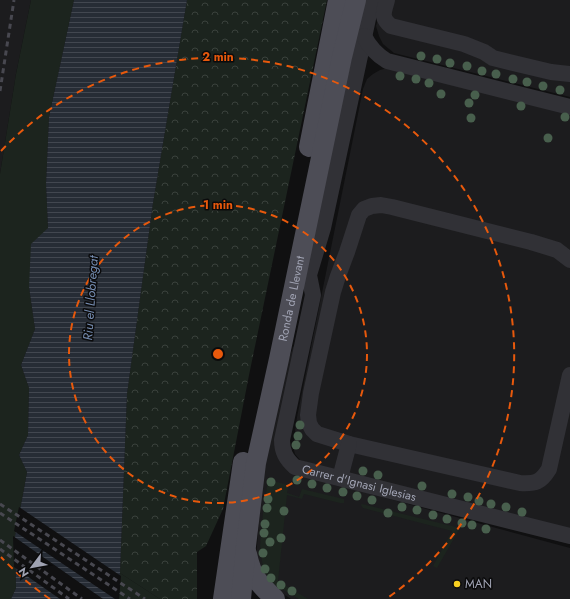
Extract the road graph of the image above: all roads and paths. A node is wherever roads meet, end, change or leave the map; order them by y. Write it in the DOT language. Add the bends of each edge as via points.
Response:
graph roads {
  1 [pos="338,0"];
  2 [pos="356,0"];
  3 [pos="372,0"];
  4 [pos="386,0"];
  5 [pos="364,36"];
  6 [pos="387,61"];
  7 [pos="570,74"];
  8 [pos="355,79"];
  9 [pos="570,107"];
  10 [pos="570,260"];
  11 [pos="308,275"];
  12 [pos="279,359"];
  13 [pos="570,375"];
  14 [pos="349,444"];
  15 [pos="340,478"];
  16 [pos="570,536"];
  17 [pos="246,546"];
  18 [pos="223,599"];
  19 [pos="241,599"];
  20 [pos="245,599"];
  21 [pos="266,599"];
  22 [pos="275,599"];
  1 -- 18 [label="main road, Ronda de Llevant" via="243,463"];
  2 -- 12 [label="main road, Ronda de Llevant"];
  3 -- 5 [label="street, Ronda de Llevant"];
  4 -- 7 [label="street" via="384,19 391,26 464,44 493,58"];
  5 -- 6 [label="street" via="373,49"];
  5 -- 8 [label="street, Ronda de Llevant"];
  6 -- 8 [label="street" via="370,67"];
  6 -- 9 [label="street"];
  8 -- 11 [label="street, Ronda de Llevant" via="323,228"];
  10 -- 14 [label="street" via="557,250 538,244 381,204 364,209 359,214 333,292 308,415 308,423 317,434"];
  11 -- 12 [label="main road"];
  11 -- 15 [label="street, Carrer d'Ignasi Iglesias" via="313,295 282,445 286,458 295,467"];
  12 -- 17 [label="main road, Ronda de Llevant" via="256,463"];
  13 -- 14 [label="street" via="549,469 539,481 520,483"];
  14 -- 15 [label="street"];
  15 -- 16 [label="street, Carrer d'Ignasi Iglesias"];
  17 -- 19 [label="main road, Ronda de Llevant"];
  17 -- 22 [label="main road" via="254,576"];
  20 -- 21 [label="main road"];
}
